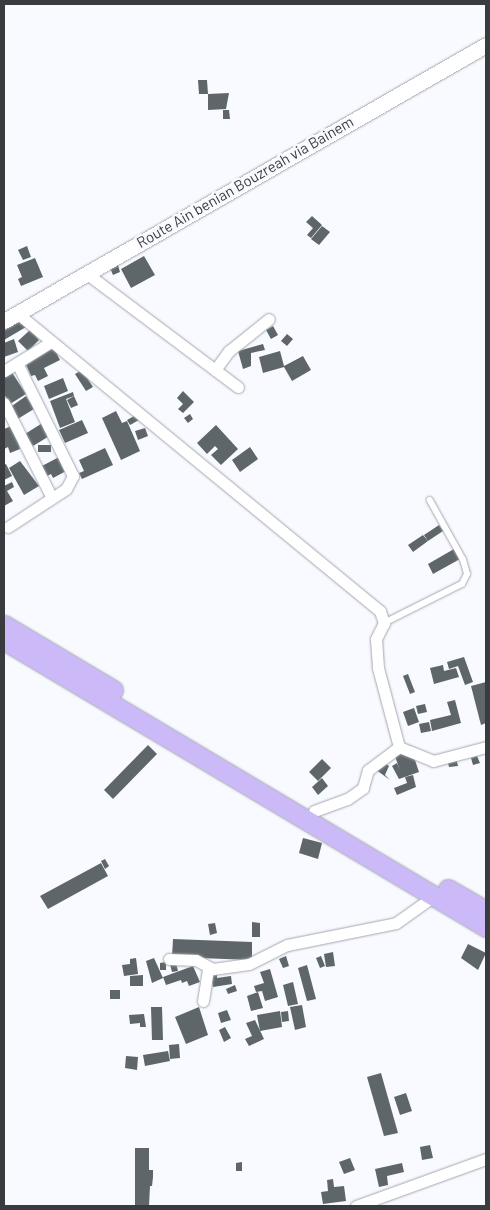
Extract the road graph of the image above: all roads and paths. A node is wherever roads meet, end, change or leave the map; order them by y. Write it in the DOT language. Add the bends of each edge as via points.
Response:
graph roads {
  1 [pos="486,45"];
  2 [pos="86,273"];
  3 [pos="17,313"];
  4 [pos="270,319"];
  5 [pos="4,321"];
  6 [pos="51,342"];
  7 [pos="17,363"];
  8 [pos="215,370"];
  9 [pos="4,371"];
  10 [pos="238,387"];
  11 [pos="4,404"];
  12 [pos="52,498"];
  13 [pos="430,501"];
  14 [pos="5,525"];
  15 [pos="384,623"];
  16 [pos="4,626"];
  17 [pos="4,640"];
  18 [pos="399,747"];
  19 [pos="486,747"];
  20 [pos="314,810"];
  21 [pos="434,896"];
  22 [pos="486,911"];
  23 [pos="486,927"];
  24 [pos="169,959"];
  25 [pos="208,968"];
  26 [pos="203,1001"];
  27 [pos="486,1159"];
  28 [pos="356,1206"];
  1 -- 2 [label="street, Route Ain benian Bouzreah via Bainem"];
  2 -- 3 [label="street, Route Ain benian Bouzreah via Bainem"];
  2 -- 8 [label="street"];
  3 -- 5 [label="street, Route Ain benian Bouzreah via Bainem"];
  3 -- 6 [label="street"];
  4 -- 8 [label="street" via="229,351"];
  6 -- 7 [label="street"];
  6 -- 15 [label="street" via="367,598 380,611"];
  7 -- 9 [label="street"];
  7 -- 12 [label="street" via="73,472 71,484"];
  8 -- 10 [label="street"];
  11 -- 12 [label="street"];
  12 -- 14 [label="street"];
  13 -- 15 [label="lane" via="463,560 467,574 462,584"];
  15 -- 18 [label="street" via="376,638 378,668"];
  16 -- 20 [label="main road"];
  17 -- 21 [label="main road"];
  18 -- 19 [label="street" via="433,762"];
  18 -- 20 [label="street" via="368,770 363,788 347,799"];
  20 -- 22 [label="main road"];
  21 -- 23 [label="main road"];
  21 -- 25 [label="street" via="410,915 379,929 287,945 250,964"];
  24 -- 25 [label="street" via="196,960"];
  25 -- 26 [label="street"];
  27 -- 28 [label="street"];
}
